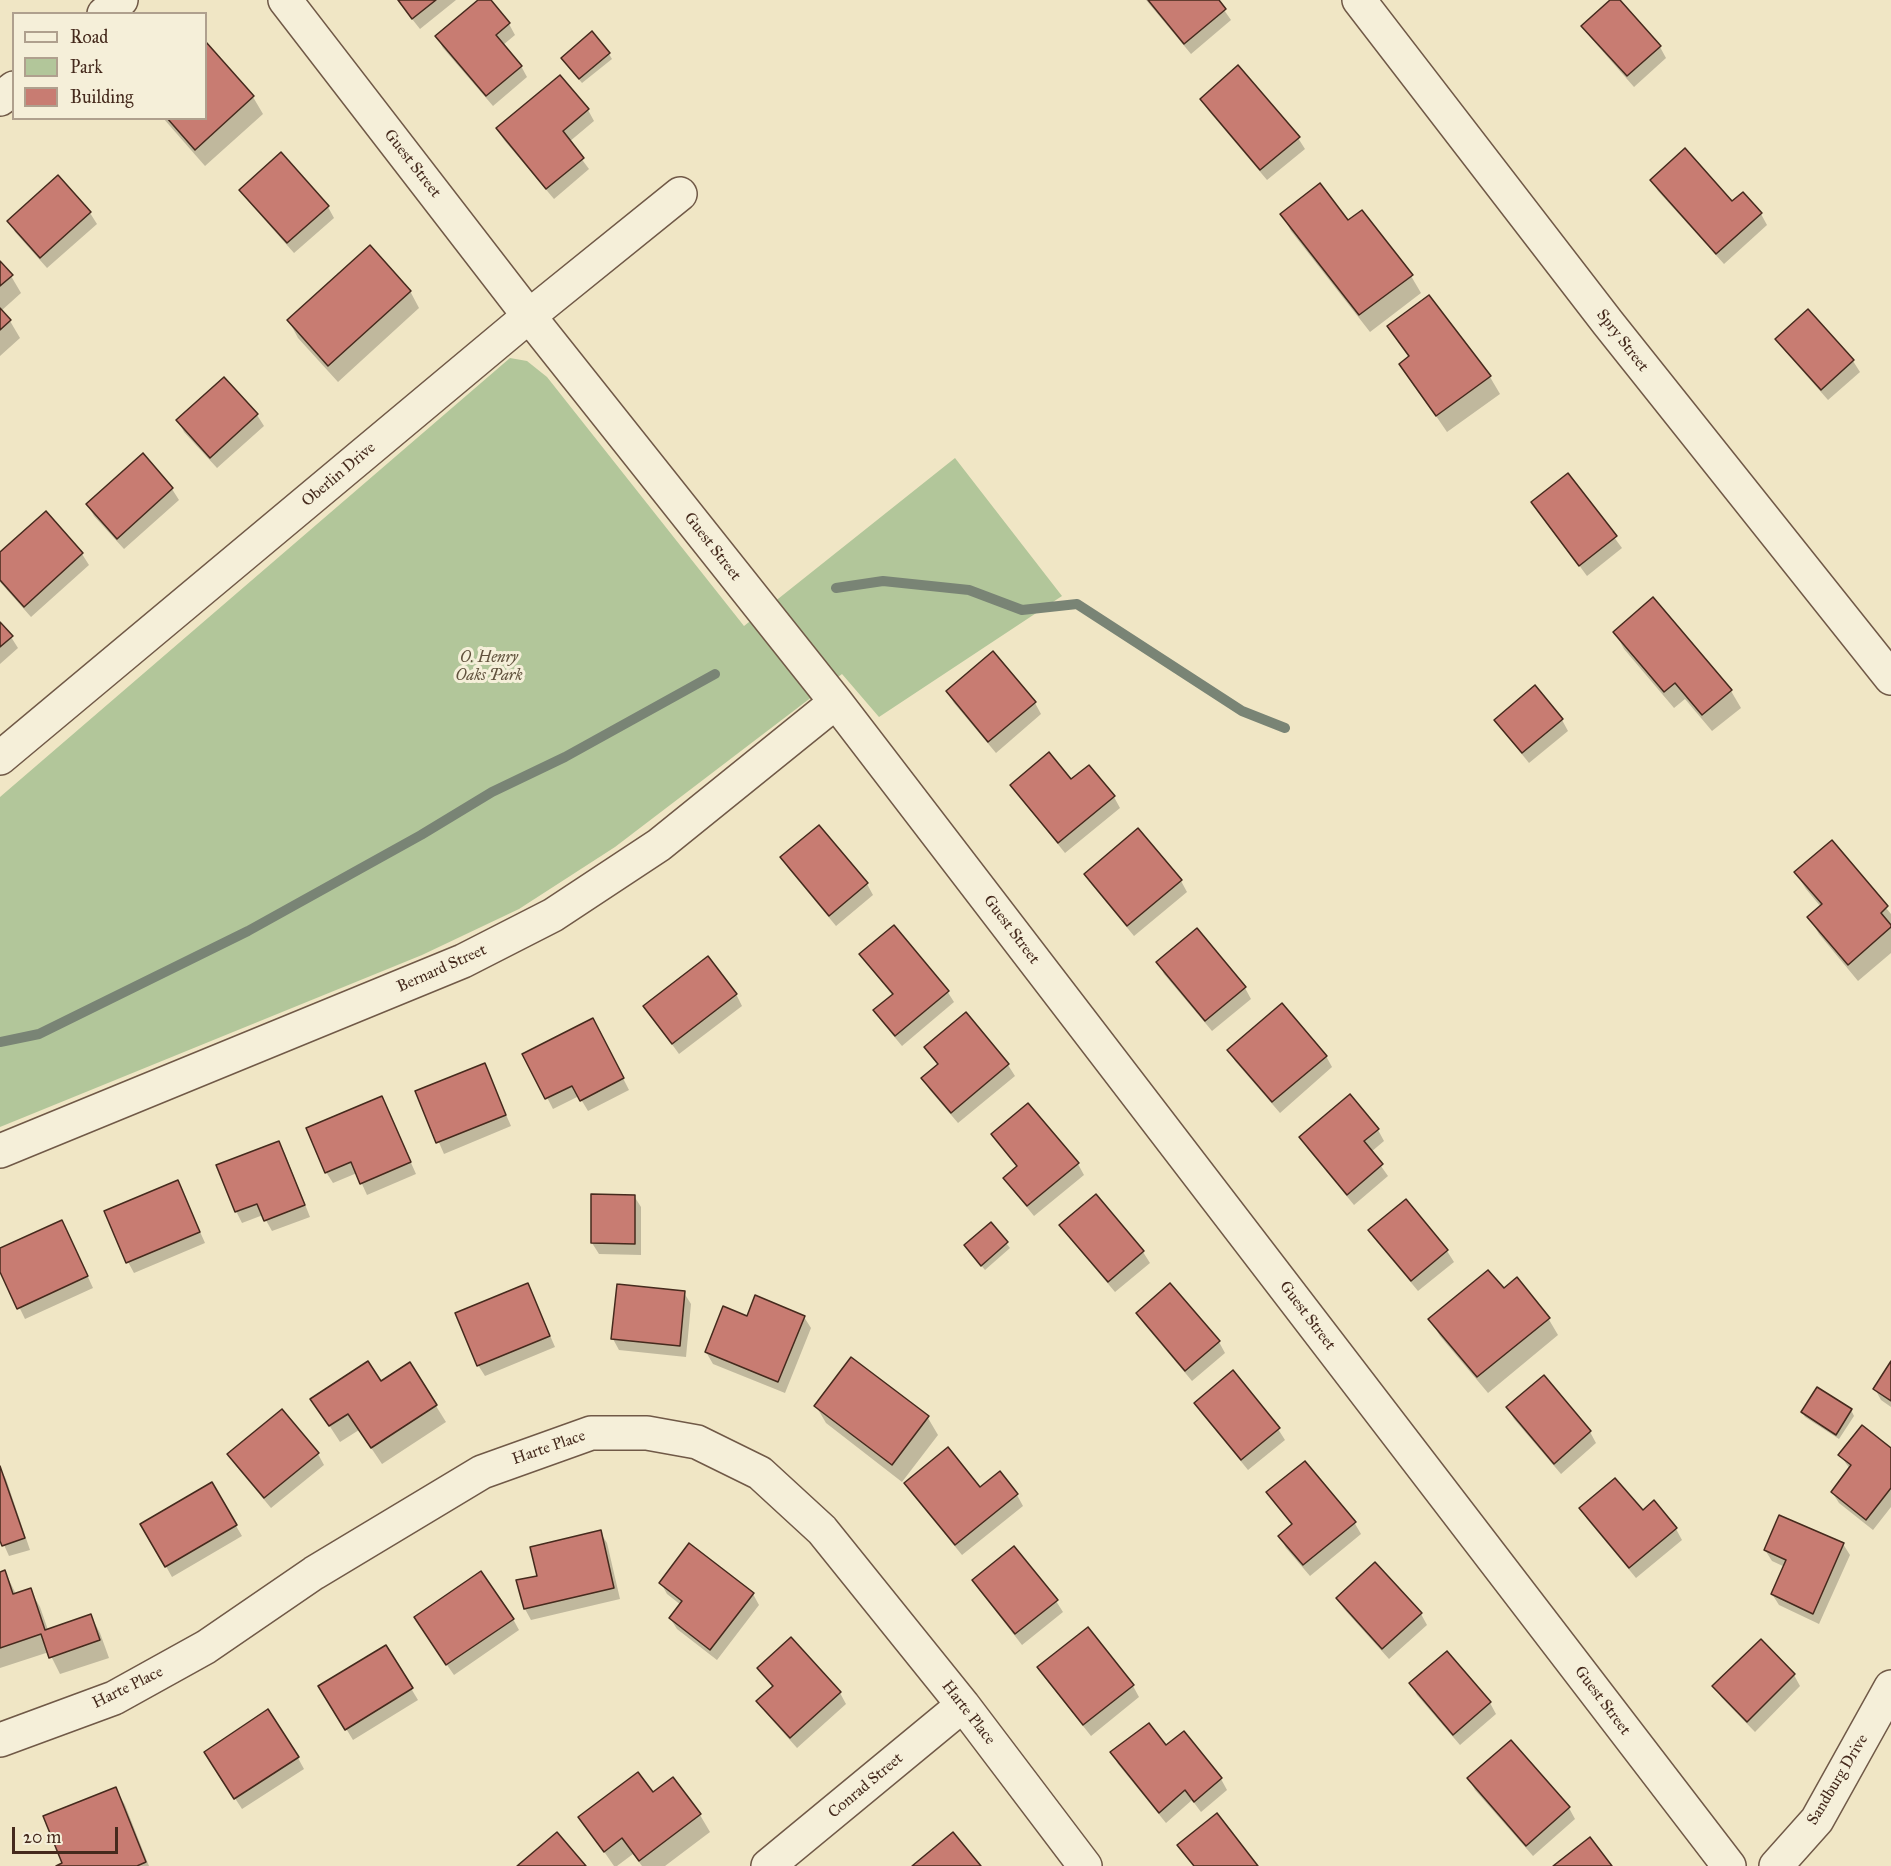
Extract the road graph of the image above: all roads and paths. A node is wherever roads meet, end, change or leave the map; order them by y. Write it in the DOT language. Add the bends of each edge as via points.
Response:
graph roads {
  1 [pos="121,0"];
  2 [pos="285,0"];
  3 [pos="1359,0"];
  4 [pos="106,12"];
  5 [pos="12,90"];
  6 [pos="0,99"];
  7 [pos="680,194"];
  8 [pos="529,316"];
  9 [pos="1891,678"];
  10 [pos="836,702"];
  11 [pos="0,758"];
  12 [pos="0,1151"];
  13 [pos="1891,1687"];
  14 [pos="963,1705"];
  15 [pos="0,1740"];
  16 [pos="768,1866"];
  17 [pos="1085,1866"];
  18 [pos="1729,1866"];
  19 [pos="1776,1866"];
  1 -- 4 [label="street"];
  2 -- 8 [label="street, Guest Street"];
  3 -- 9 [label="street, Spry Street" via="1608,324"];
  5 -- 6 [label="street"];
  7 -- 8 [label="street, Oberlin Drive"];
  8 -- 10 [label="street, Guest Street"];
  8 -- 11 [label="street, Oberlin Drive"];
  10 -- 12 [label="street, Bernard Street" via="659,845 553,915 463,962"];
  10 -- 18 [label="street, Guest Street"];
  13 -- 19 [label="street, Sandburg Drive" via="1817,1820"];
  14 -- 15 [label="street, Harte Place" via="822,1530 760,1473 697,1442 647,1433 591,1433 482,1472 314,1573 196,1653 114,1698"];
  14 -- 16 [label="street, Conrad Street"];
  14 -- 17 [label="street, Harte Place"];
}
